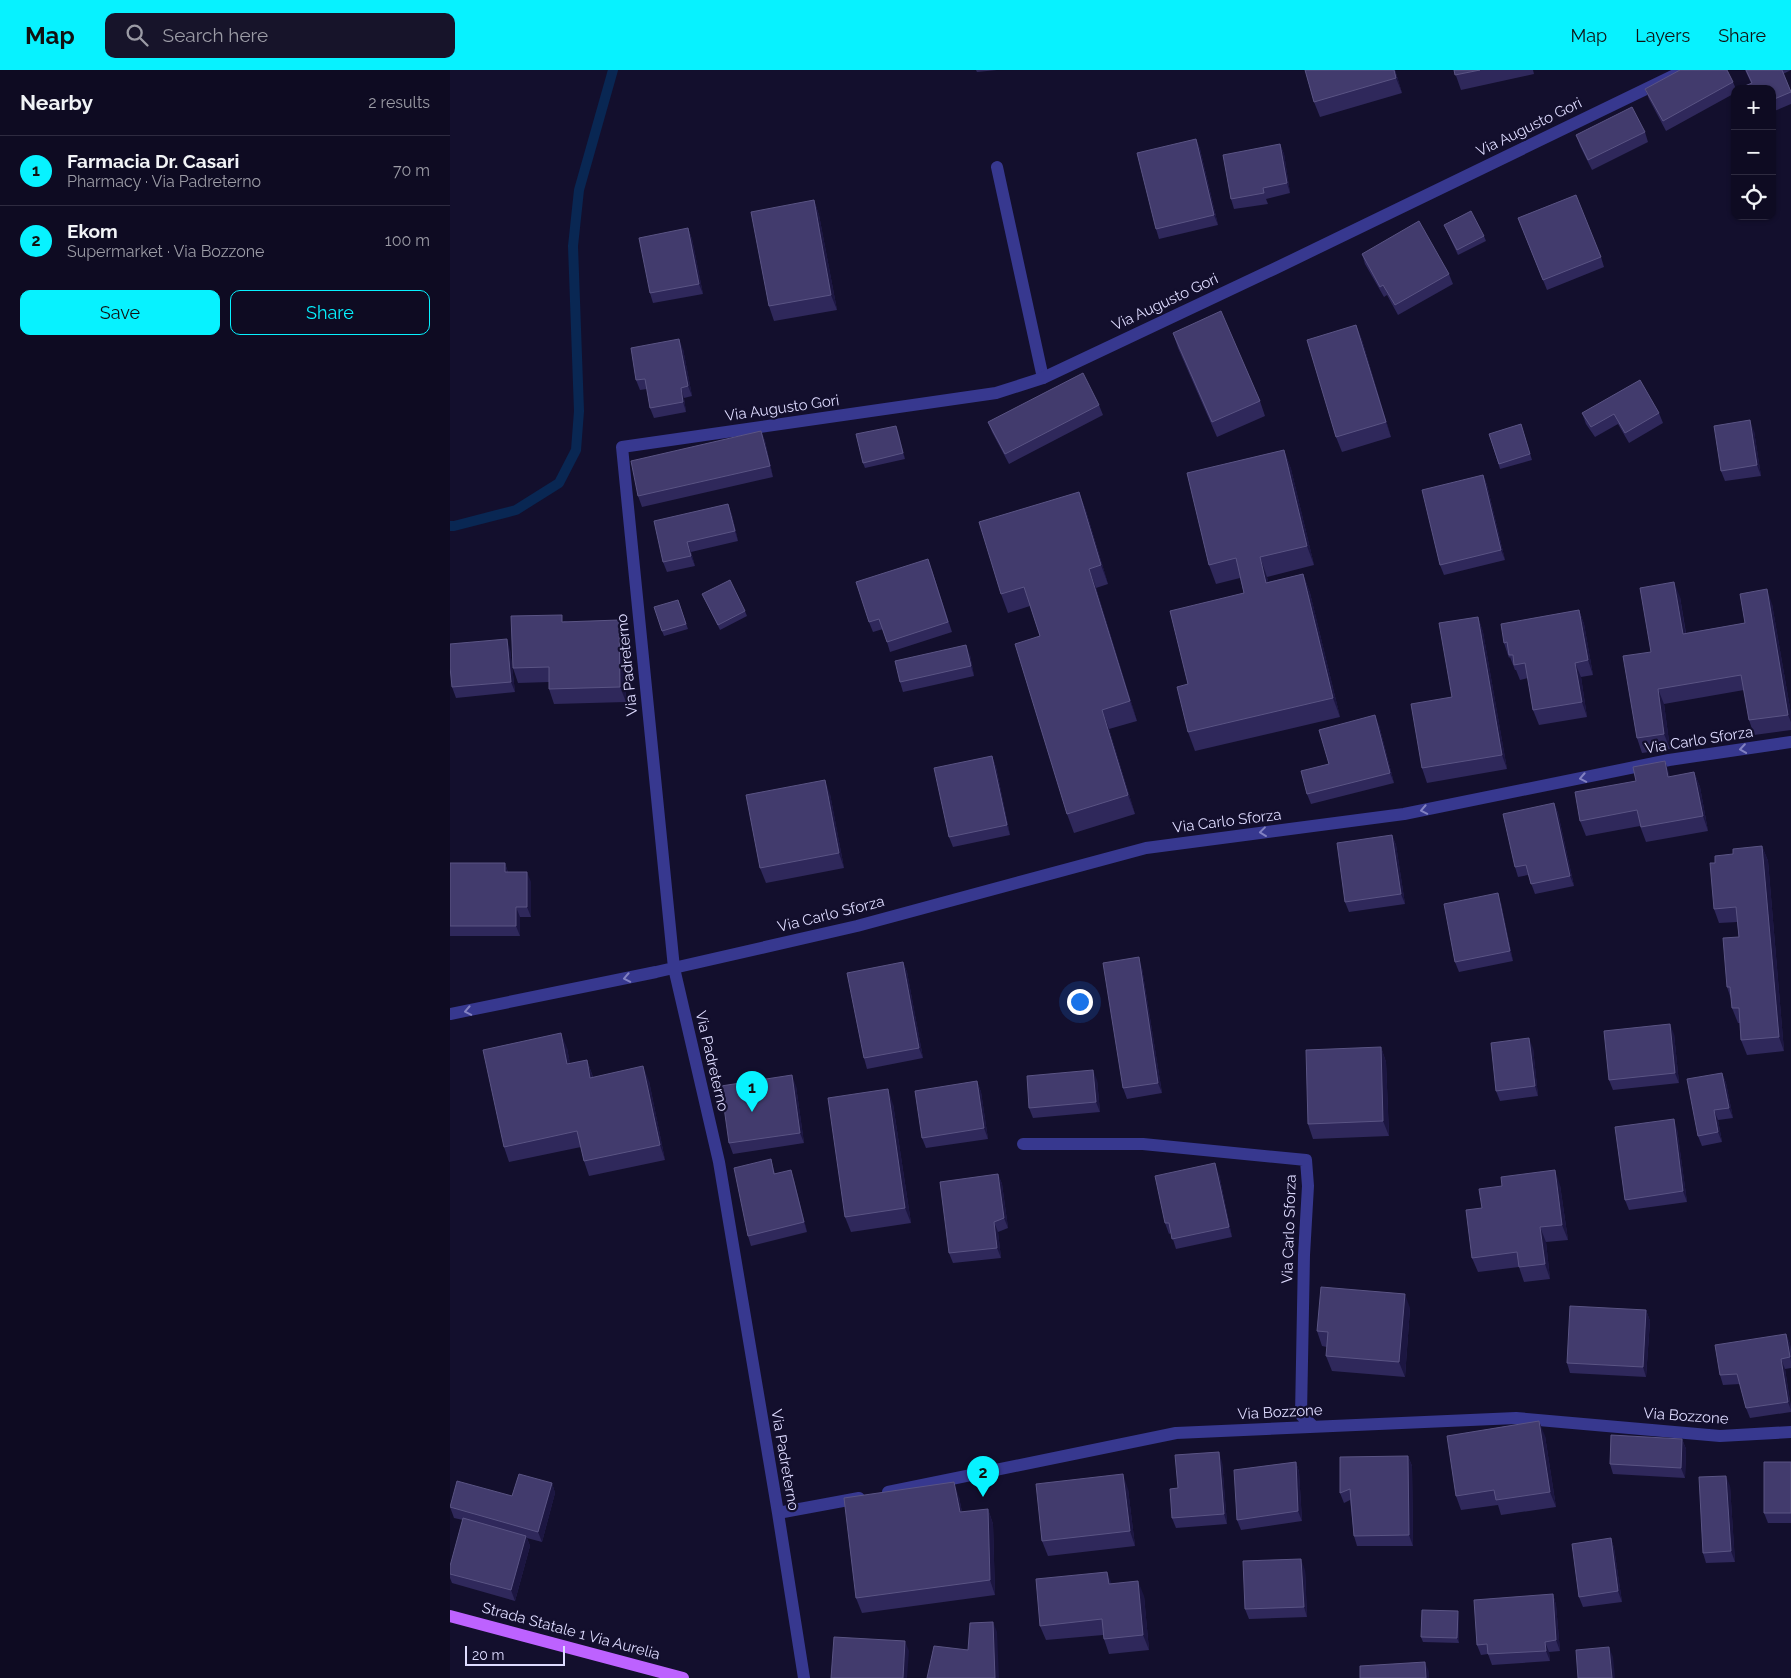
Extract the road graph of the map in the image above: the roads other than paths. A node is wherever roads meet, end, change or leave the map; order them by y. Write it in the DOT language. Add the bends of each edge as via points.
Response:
graph roads {
  1 [pos="1685,70"];
  2 [pos="997,167"];
  3 [pos="1043,378"];
  4 [pos="622,447"];
  5 [pos="1791,742"];
  6 [pos="674,968"];
  7 [pos="450,1014"];
  8 [pos="1024,1144"];
  9 [pos="1314,1427"];
  10 [pos="1791,1432"];
  11 [pos="778,1514"];
  12 [pos="450,1616"];
  13 [pos="683,1678"];
  14 [pos="804,1678"];
  1 -- 3 [label="street, Via Augusto Gori"];
  2 -- 3 [label="street"];
  3 -- 4 [label="street, Via Augusto Gori" via="996,393"];
  4 -- 6 [label="street, Via Padreterno"];
  5 -- 6 [label="street, Via Carlo Sforza, one-way" via="1669,760 1404,814 1146,848 856,926"];
  6 -- 7 [label="street, Via Carlo Sforza, one-way"];
  6 -- 11 [label="street, Via Padreterno" via="718,1162"];
  8 -- 9 [label="street, Via Carlo Sforza" via="1144,1144 1306,1160 1308,1186 1301,1415"];
  9 -- 10 [label="street, Via Bozzone" via="1516,1418 1720,1436"];
  9 -- 11 [label="street, Via Bozzone" via="1176,1433"];
  11 -- 14 [label="street, Via Padreterno"];
  12 -- 13 [label="main road, Strada Statale 1 Via Aurelia"];
}
